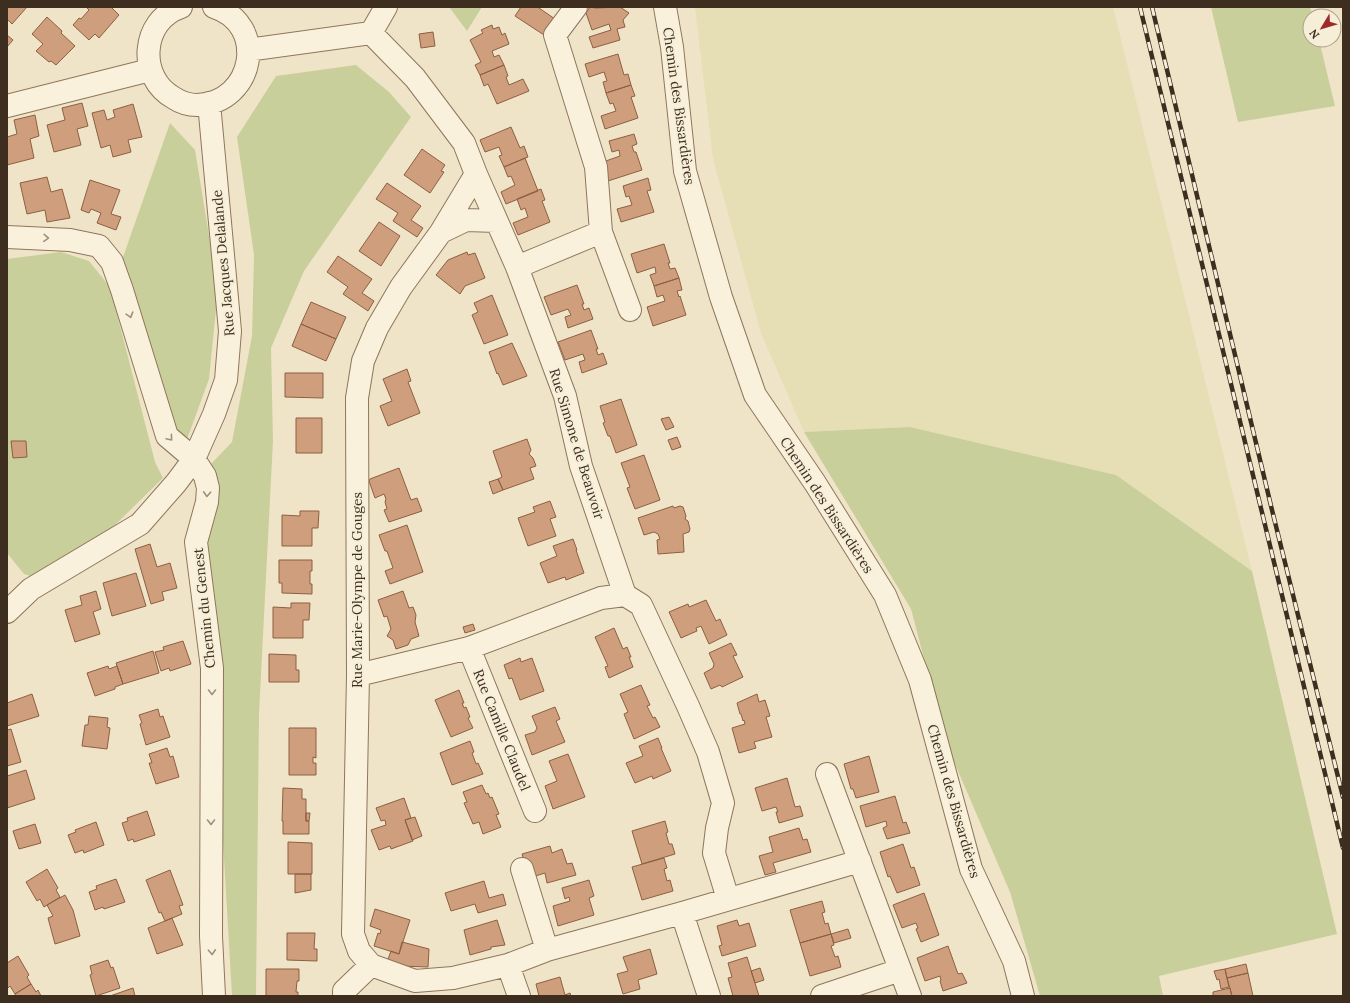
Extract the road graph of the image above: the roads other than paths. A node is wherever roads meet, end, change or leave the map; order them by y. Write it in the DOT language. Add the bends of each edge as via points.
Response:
graph roads {
  1 [pos="181,7"];
  2 [pos="214,7"];
  3 [pos="386,7"];
  4 [pos="576,7"];
  5 [pos="665,7"];
  6 [pos="371,33"];
  7 [pos="248,50"];
  8 [pos="150,70"];
  9 [pos="209,103"];
  10 [pos="7,106"];
  11 [pos="476,174"];
  12 [pos="496,221"];
  13 [pos="441,232"];
  14 [pos="601,232"];
  15 [pos="7,237"];
  16 [pos="517,266"];
  17 [pos="630,310"];
  18 [pos="194,459"];
  19 [pos="625,595"];
  20 [pos="7,612"];
  21 [pos="469,648"];
  22 [pos="358,675"];
  23 [pos="826,774"];
  24 [pos="535,811"];
  25 [pos="860,861"];
  26 [pos="522,869"];
  27 [pos="728,899"];
  28 [pos="682,913"];
  29 [pos="547,950"];
  30 [pos="371,965"];
  31 [pos="508,965"];
  32 [pos="900,970"];
  33 [pos="214,996"];
  34 [pos="344,996"];
  35 [pos="519,996"];
  36 [pos="708,996"];
  37 [pos="822,996"];
  38 [pos="910,996"];
  39 [pos="1023,996"];
  1 -- 8 [label="street" via="163,17 154,29 147,56"];
  2 -- 7 [label="street" via="235,20 244,34"];
  3 -- 6 [label="street"];
  4 -- 14 [label="street" via="555,35 596,167"];
  5 -- 39 [label="street, Chemin des Bissardières" via="672,47 685,171 721,297 755,395 815,482 885,595 920,680 971,869 1014,961"];
  6 -- 7 [label="street"];
  6 -- 11 [label="street, Rue Simone de Beauvoir" via="414,78 464,143"];
  7 -- 9 [label="street" via="247,65 234,90 223,98"];
  8 -- 9 [label="street" via="157,84 180,102 195,105"];
  8 -- 10 [label="street"];
  9 -- 18 [label="street, Rue Jacques Delalande" via="230,331 226,380"];
  11 -- 12 [label="street, Rue Simone de Beauvoir"];
  11 -- 13 [label="street, Rue Marie-Olympe de Gouges"];
  12 -- 13 [label="street, Rue Marie-Olympe de Gouges" via="466,220"];
  12 -- 16 [label="street, Rue Simone de Beauvoir"];
  13 -- 22 [label="street, Rue Marie-Olympe de Gouges" via="401,287 377,328 363,361 356,398"];
  14 -- 16 [label="street"];
  14 -- 17 [label="street"];
  15 -- 18 [label="street, Chemin du Genest, one-way" via="70,240 99,246 112,262 167,436"];
  16 -- 19 [label="street, Rue Simone de Beauvoir" via="565,396 581,466"];
  18 -- 20 [label="street, Rue Jacques Delalande" via="140,524 31,589"];
  18 -- 33 [label="street, Chemin du Genest, one-way" via="205,476 208,488 207,502 196,542 212,668 211,936"];
  19 -- 21 [label="street" via="601,598"];
  19 -- 27 [label="street" via="641,605 708,752 723,803 714,853"];
  21 -- 22 [label="street"];
  21 -- 24 [label="street, Rue Camille Claudel"];
  22 -- 30 [label="street, Rue Marie-Olympe de Gouges" via="353,934 359,951"];
  23 -- 25 [label="street"];
  25 -- 27 [label="street"];
  25 -- 32 [label="street"];
  26 -- 29 [label="street"];
  27 -- 28 [label="street"];
  28 -- 29 [label="street"];
  28 -- 36 [label="street"];
  29 -- 31 [label="street"];
  30 -- 31 [label="street" via="415,981 454,978"];
  30 -- 34 [label="street" via="344,991"];
  31 -- 35 [label="street"];
  32 -- 37 [label="street"];
  32 -- 38 [label="street"];
}
